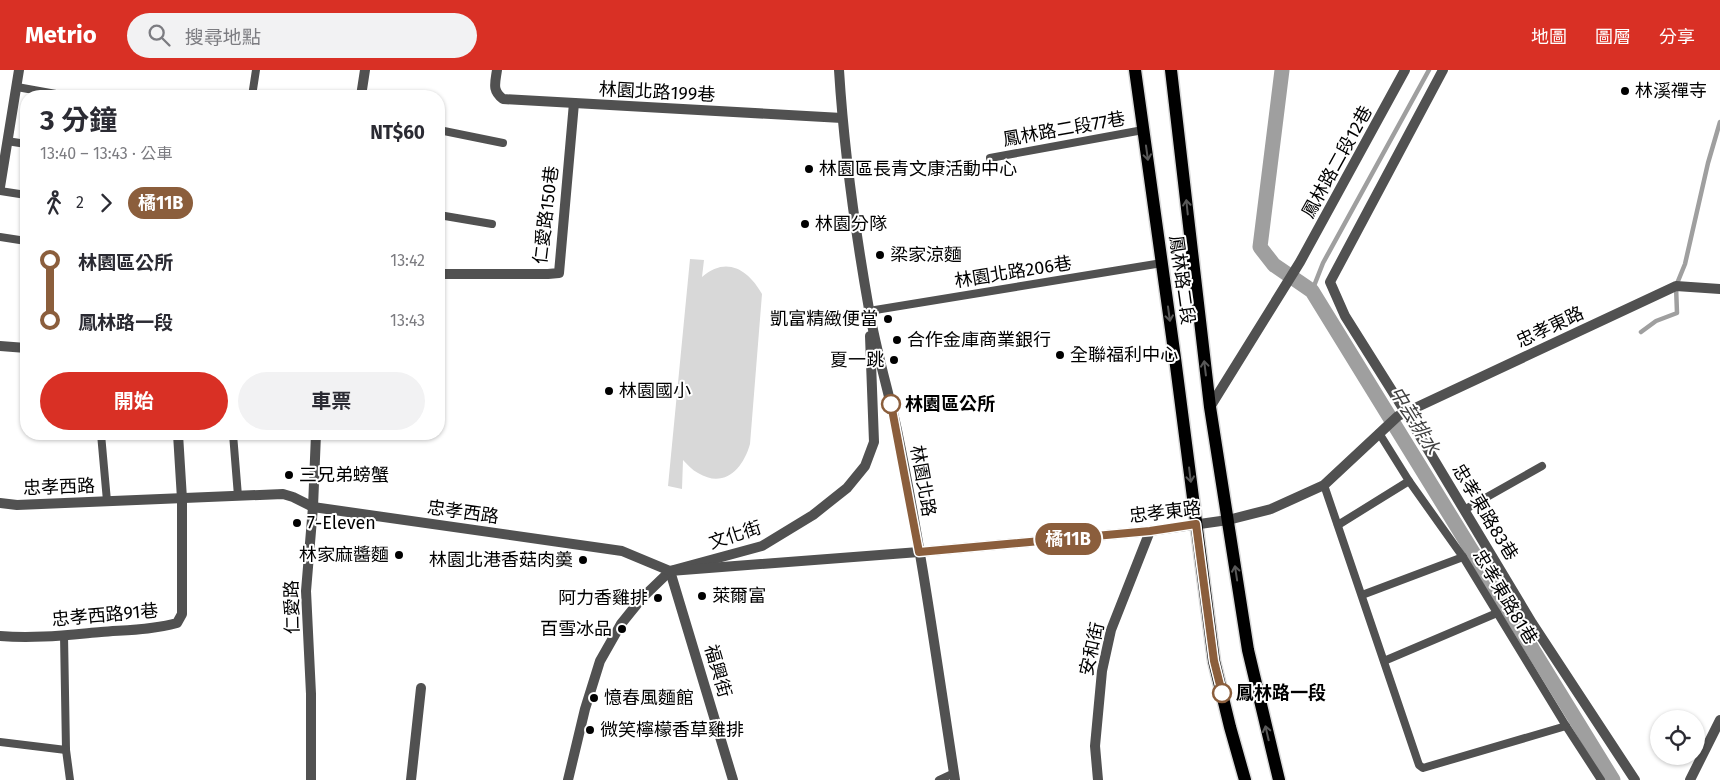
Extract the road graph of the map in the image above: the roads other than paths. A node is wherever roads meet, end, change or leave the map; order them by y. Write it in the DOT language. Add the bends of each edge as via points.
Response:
graph roads {
  1 [pos="19,70"];
  2 [pos="256,70"];
  3 [pos="365,70"];
  4 [pos="496,70"];
  5 [pos="839,70"];
  6 [pos="1135,70"];
  7 [pos="1171,70"];
  8 [pos="1406,70"];
  9 [pos="1443,70"];
  10 [pos="17,87"];
  11 [pos="34,90"];
  12 [pos="253,90"];
  13 [pos="362,90"];
  14 [pos="574,103"];
  15 [pos="842,118"];
  16 [pos="1144,130"];
  17 [pos="445,131"];
  18 [pos="7,141"];
  19 [pos="20,143"];
  20 [pos="503,143"];
  21 [pos="990,158"];
  22 [pos="0,189"];
  23 [pos="20,194"];
  24 [pos="445,216"];
  25 [pos="492,224"];
  26 [pos="0,237"];
  27 [pos="20,240"];
  28 [pos="1162,263"];
  29 [pos="445,274"];
  30 [pos="1720,289"];
  31 [pos="869,311"];
  32 [pos="0,346"];
  33 [pos="20,348"];
  34 [pos="1210,407"];
  35 [pos="1402,415"];
  36 [pos="1382,430"];
  37 [pos="102,440"];
  38 [pos="178,440"];
  39 [pos="233,440"];
  40 [pos="316,440"];
  41 [pos="1542,466"];
  42 [pos="1409,480"];
  43 [pos="1324,485"];
  44 [pos="238,496"];
  45 [pos="182,498"];
  46 [pos="107,501"];
  47 [pos="0,503"];
  48 [pos="313,507"];
  49 [pos="1464,510"];
  50 [pos="1228,520"];
  51 [pos="1196,524"];
  52 [pos="1338,525"];
  53 [pos="1150,531"];
  54 [pos="919,552"];
  55 [pos="1463,557"];
  56 [pos="670,571"];
  57 [pos="1362,595"];
  58 [pos="1497,613"];
  59 [pos="64,635"];
  60 [pos="0,636"];
  61 [pos="1384,661"];
  62 [pos="421,688"];
  63 [pos="1720,720"];
  64 [pos="1566,726"];
  65 [pos="0,742"];
  66 [pos="66,750"];
  67 [pos="954,777"];
  68 [pos="70,780"];
  69 [pos="311,780"];
  70 [pos="411,780"];
  71 [pos="568,780"];
  72 [pos="733,780"];
  73 [pos="939,780"];
  74 [pos="1098,780"];
  75 [pos="1245,780"];
  76 [pos="1278,780"];
  77 [pos="1601,780"];
  78 [pos="1635,780"];
  79 [pos="1690,780"];
  1 -- 10 [label="street"];
  2 -- 12 [label="lane"];
  3 -- 13 [label="street"];
  4 -- 14 [label="street, 林園北路199巷" via="496,94 503,99"];
  5 -- 15 [label="street, 林園北路"];
  6 -- 16 [label="main road, 鳳林路二段"];
  34 -- 7 [label="main road, 鳳林路二段, one-way"];
  8 -- 34 [label="street, 鳳林路二段12巷" via="1296,269"];
  9 -- 35 [label="street, 忠孝東路83巷" via="1330,282 1345,316"];
  10 -- 11 [label="lane"];
  10 -- 18 [label="street"];
  14 -- 15 [label="street, 林園北路199巷"];
  14 -- 29 [label="street, 仁愛路150巷" via="559,273"];
  15 -- 31 [label="street, 林園北路"];
  16 -- 21 [label="lane, 鳳林路二段77巷"];
  16 -- 28 [label="main road, 鳳林路二段, one-way"];
  17 -- 20 [label="lane"];
  18 -- 19 [label="lane"];
  18 -- 22 [label="street"];
  22 -- 23 [label="lane"];
  24 -- 25 [label="lane"];
  26 -- 27 [label="lane"];
  28 -- 31 [label="lane, 林園北路206巷"];
  28 -- 51 [label="main road, 鳳林路二段, one-way"];
  30 -- 35 [label="street, 忠孝東路" via="1676,286"];
  31 -- 54 [label="street, 林園北路" via="897,431"];
  31 -- 56 [label="street, 文化街" via="874,442 865,466 847,488 813,515 762,546"];
  32 -- 33 [label="street"];
  34 -- 50 [label="main road, 鳳林路二段"];
  35 -- 36 [label="street, 忠孝東路"];
  35 -- 49 [label="street, 忠孝東路83巷"];
  36 -- 42 [label="lane, 忠孝東路81巷"];
  36 -- 43 [label="street, 忠孝東路"];
  37 -- 46 [label="lane"];
  38 -- 45 [label="street"];
  39 -- 44 [label="lane"];
  40 -- 48 [label="street, 仁愛路"];
  41 -- 49 [label="lane"];
  42 -- 52 [label="lane"];
  42 -- 55 [label="lane, 忠孝東路81巷"];
  43 -- 50 [label="street, 忠孝東路" via="1272,510"];
  43 -- 52 [label="lane"];
  44 -- 45 [label="street, 忠孝西路"];
  44 -- 48 [label="street, 忠孝西路" via="283,494"];
  45 -- 46 [label="street, 忠孝西路"];
  45 -- 59 [label="street, 忠孝西路91巷" via="182,614 177,623 160,628"];
  46 -- 47 [label="street, 忠孝西路"];
  48 -- 56 [label="street, 忠孝西路" via="622,551"];
  48 -- 69 [label="street, 仁愛路" via="306,591"];
  49 -- 78 [label="street, 忠孝東路83巷" via="1532,623"];
  50 -- 51 [label="street, 忠孝東路"];
  76 -- 50 [label="main road, one-way" via="1248,650"];
  51 -- 53 [label="street, 忠孝東路"];
  51 -- 75 [label="main road" via="1214,661"];
  52 -- 57 [label="lane"];
  53 -- 54 [label="street, 忠孝東路"];
  53 -- 74 [label="street, 安和街" via="1111,630 1102,671 1095,746"];
  54 -- 56 [label="street, 忠孝西路"];
  54 -- 67 [label="street, 林園北路"];
  55 -- 57 [label="lane"];
  55 -- 58 [label="lane, 忠孝東路81巷"];
  56 -- 71 [label="street, 文化街" via="621,624 600,661"];
  56 -- 72 [label="street, 福興街"];
  57 -- 61 [label="lane"];
  58 -- 61 [label="lane"];
  58 -- 64 [label="lane, 忠孝東路81巷"];
  59 -- 60 [label="street, 忠孝西路91巷"];
  59 -- 66 [label="lane"];
  61 -- 64 [label="lane" via="1419,765 1423,768"];
  62 -- 70 [label="street"];
  63 -- 79 [label="street"];
  64 -- 77 [label="lane, 忠孝東路81巷"];
  65 -- 66 [label="lane"];
  66 -- 68 [label="lane"];
  67 -- 73 [label="lane"];
}
